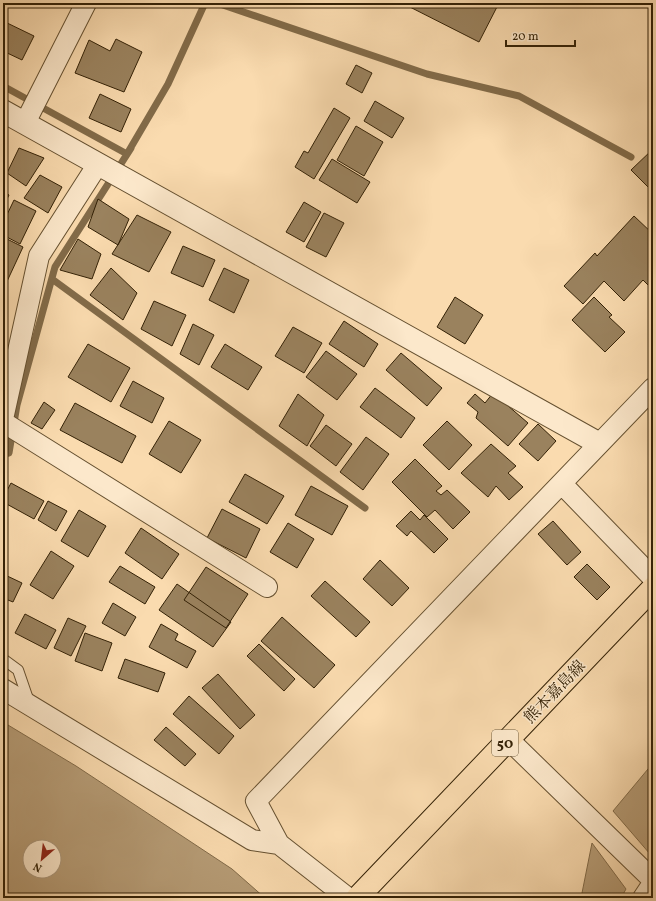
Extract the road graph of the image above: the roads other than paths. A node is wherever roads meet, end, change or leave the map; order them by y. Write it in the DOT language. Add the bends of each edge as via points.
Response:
graph roads {
  1 [pos="86,3"];
  2 [pos="3,111"];
  3 [pos="25,123"];
  4 [pos="98,164"];
  5 [pos="653,388"];
  6 [pos="3,419"];
  7 [pos="3,422"];
  8 [pos="598,443"];
  9 [pos="562,484"];
  10 [pos="653,578"];
  11 [pos="267,587"];
  12 [pos="653,588"];
  13 [pos="3,659"];
  14 [pos="3,689"];
  15 [pos="31,706"];
  16 [pos="508,739"];
  17 [pos="278,844"];
  18 [pos="653,881"];
  19 [pos="348,898"];
  20 [pos="357,898"];
  21 [pos="643,898"];
  1 -- 3 [label="street"];
  2 -- 3 [label="street"];
  3 -- 4 [label="street"];
  4 -- 6 [label="street" via="38,256"];
  4 -- 8 [label="street"];
  5 -- 8 [label="street"];
  7 -- 11 [label="street"];
  8 -- 9 [label="street"];
  9 -- 10 [label="street"];
  9 -- 17 [label="street" via="256,801"];
  12 -- 16 [label="main road, 熊本嘉島線 / 50"];
  13 -- 15 [label="lane" via="18,670"];
  14 -- 15 [label="street"];
  15 -- 17 [label="street" via="252,840"];
  16 -- 18 [label="street"];
  16 -- 20 [label="main road, 熊本嘉島線 / 50"];
  17 -- 19 [label="street"];
  18 -- 21 [label="street"];
}
